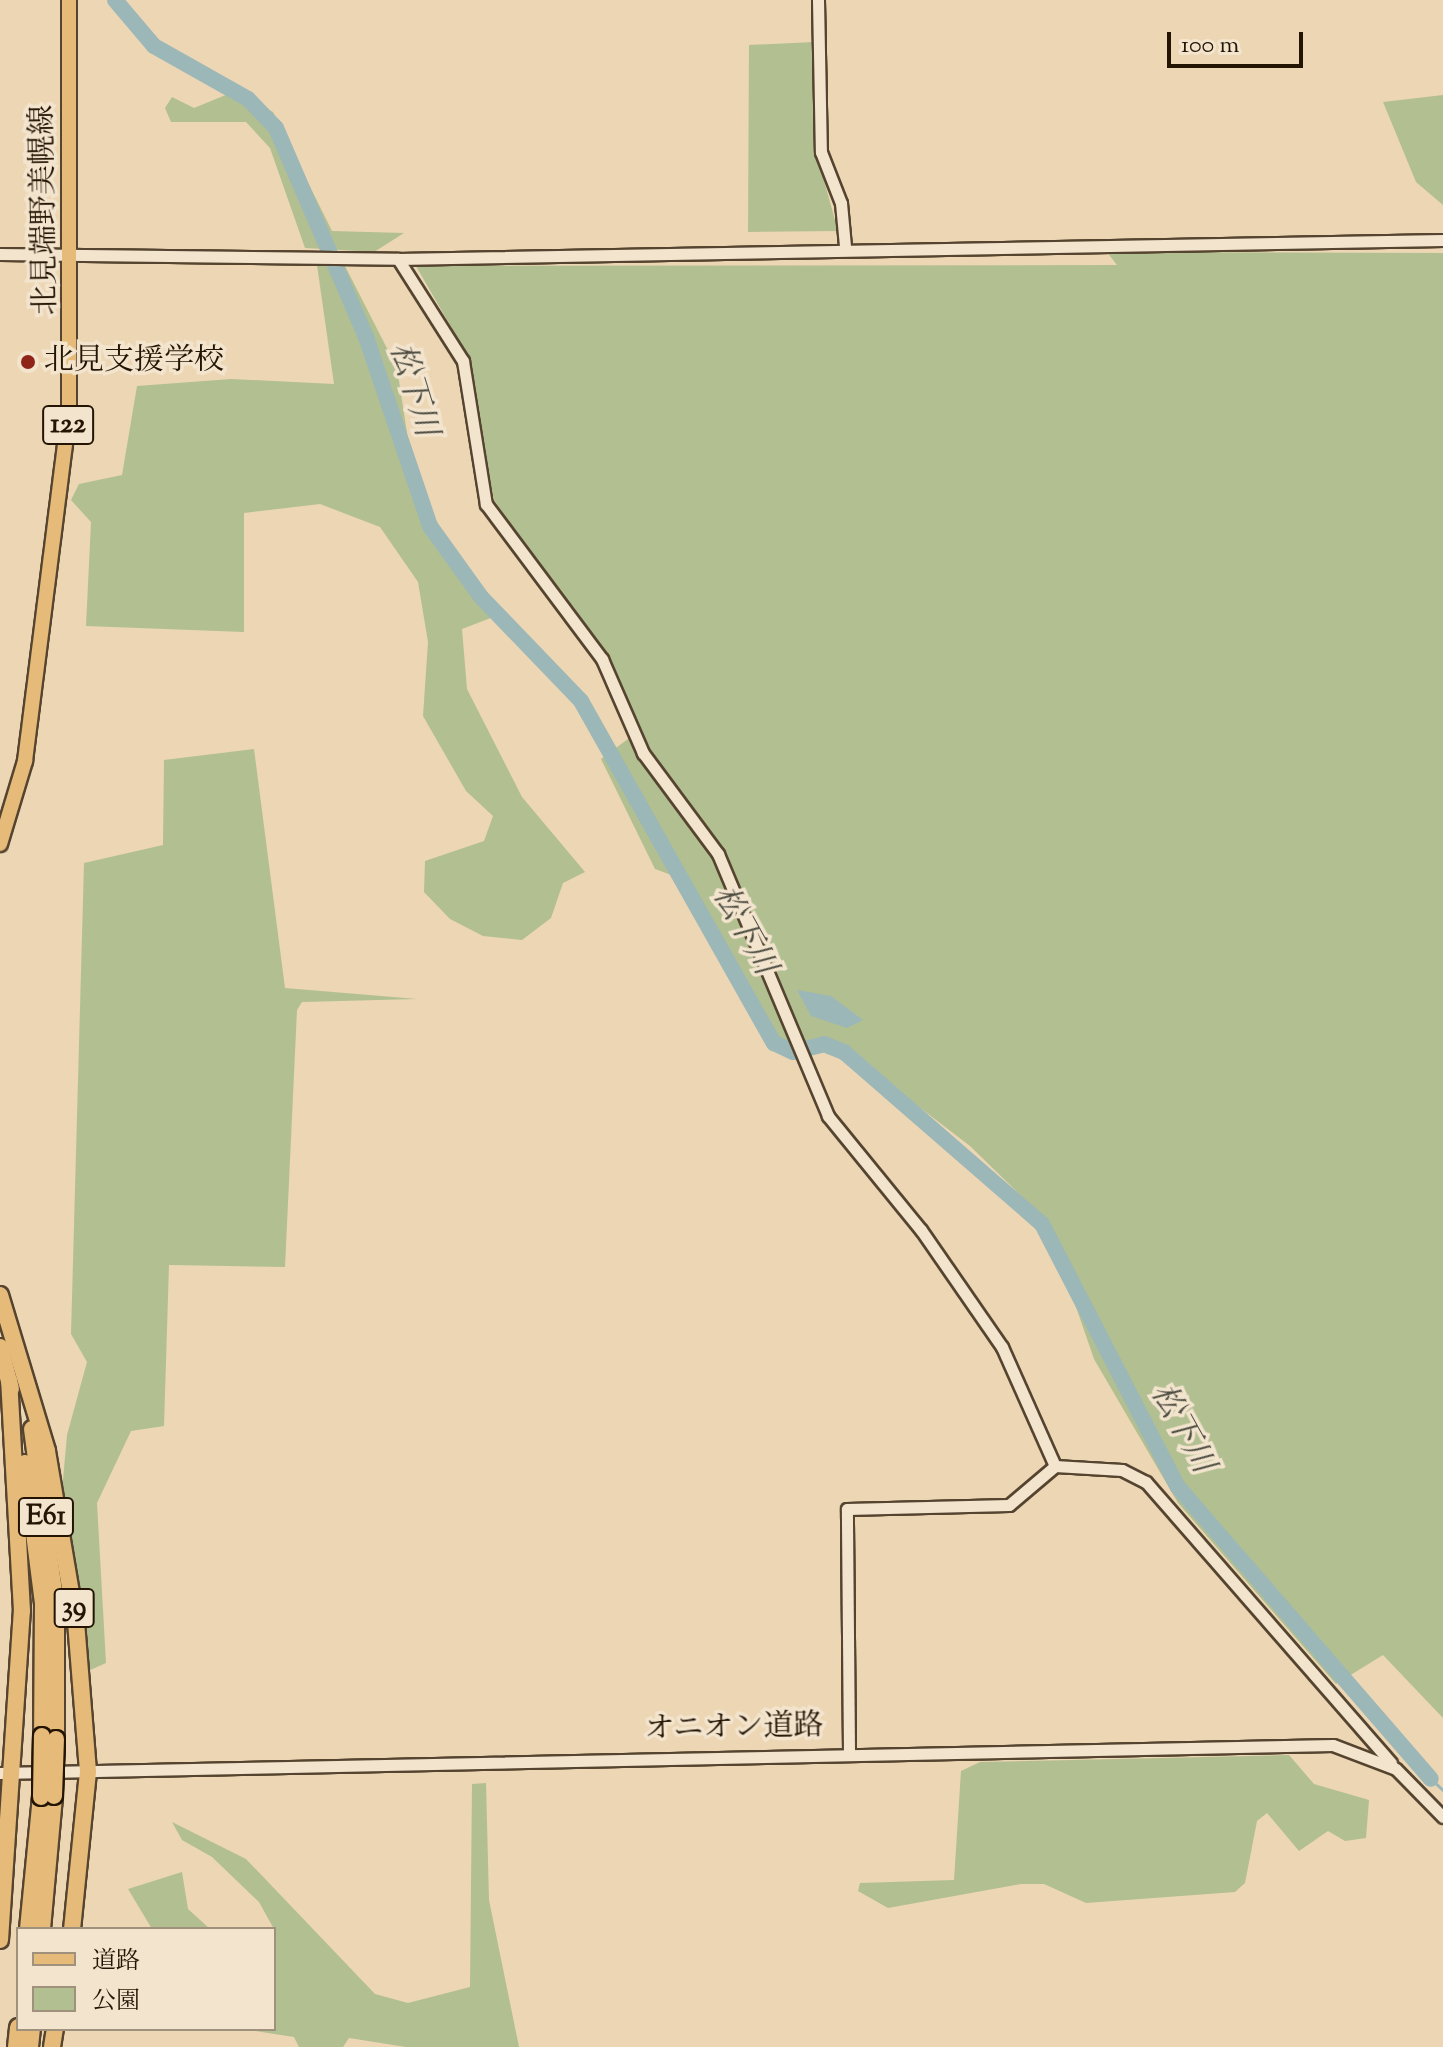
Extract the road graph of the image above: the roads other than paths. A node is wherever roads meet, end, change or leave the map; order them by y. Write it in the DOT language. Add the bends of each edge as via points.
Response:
graph roads {
  1 [pos="69,0"];
  2 [pos="818,0"];
  3 [pos="1443,240"];
  4 [pos="845,246"];
  5 [pos="73,253"];
  6 [pos="0,254"];
  7 [pos="398,259"];
  8 [pos="0,844"];
  9 [pos="0,1297"];
  10 [pos="0,1347"];
  11 [pos="9,1380"];
  12 [pos="1055,1466"];
  13 [pos="49,1738"];
  14 [pos="849,1751"];
  15 [pos="1396,1769"];
  16 [pos="88,1772"];
  17 [pos="4,1773"];
  18 [pos="47,1796"];
  19 [pos="1443,1817"];
  20 [pos="28,1927"];
  21 [pos="42,1927"];
  22 [pos="72,1927"];
  23 [pos="0,1940"];
  1 -- 5 [label="main road, 北見端野美幌線 / 122"];
  2 -- 4 [label="street" via="821,152 841,203"];
  3 -- 4 [label="street"];
  4 -- 7 [label="street"];
  5 -- 6 [label="street"];
  5 -- 7 [label="street"];
  5 -- 8 [label="main road, 北見端野美幌線 / 122" via="69,415 54,552 25,761"];
  7 -- 12 [label="street" via="463,361 486,504 602,659 643,753 718,854 828,1116 921,1230 1002,1347"];
  9 -- 13 [label="highway, E61" via="27,1398 47,1524"];
  9 -- 16 [label="highway, 39" via="34,1396 57,1503"];
  10 -- 11 [label="highway, E61"];
  11 -- 13 [label="highway, E61" via="43,1603"];
  11 -- 17 [label="highway, 39" via="22,1611"];
  12 -- 14 [label="street" via="1009,1505 847,1509"];
  12 -- 15 [label="street" via="1122,1470 1146,1482"];
  13 -- 18 [label="highway, E61, bridge"];
  14 -- 15 [label="street, オニオン道路" via="1333,1745"];
  14 -- 16 [label="street, オニオン道路"];
  15 -- 19 [label="street, オニオン道路"];
  16 -- 17 [label="street, オニオン道路"];
  16 -- 22 [label="highway, 39"];
  17 -- 23 [label="highway, 39"];
  18 -- 20 [label="highway, E61"];
  18 -- 21 [label="highway, E61"];
}
